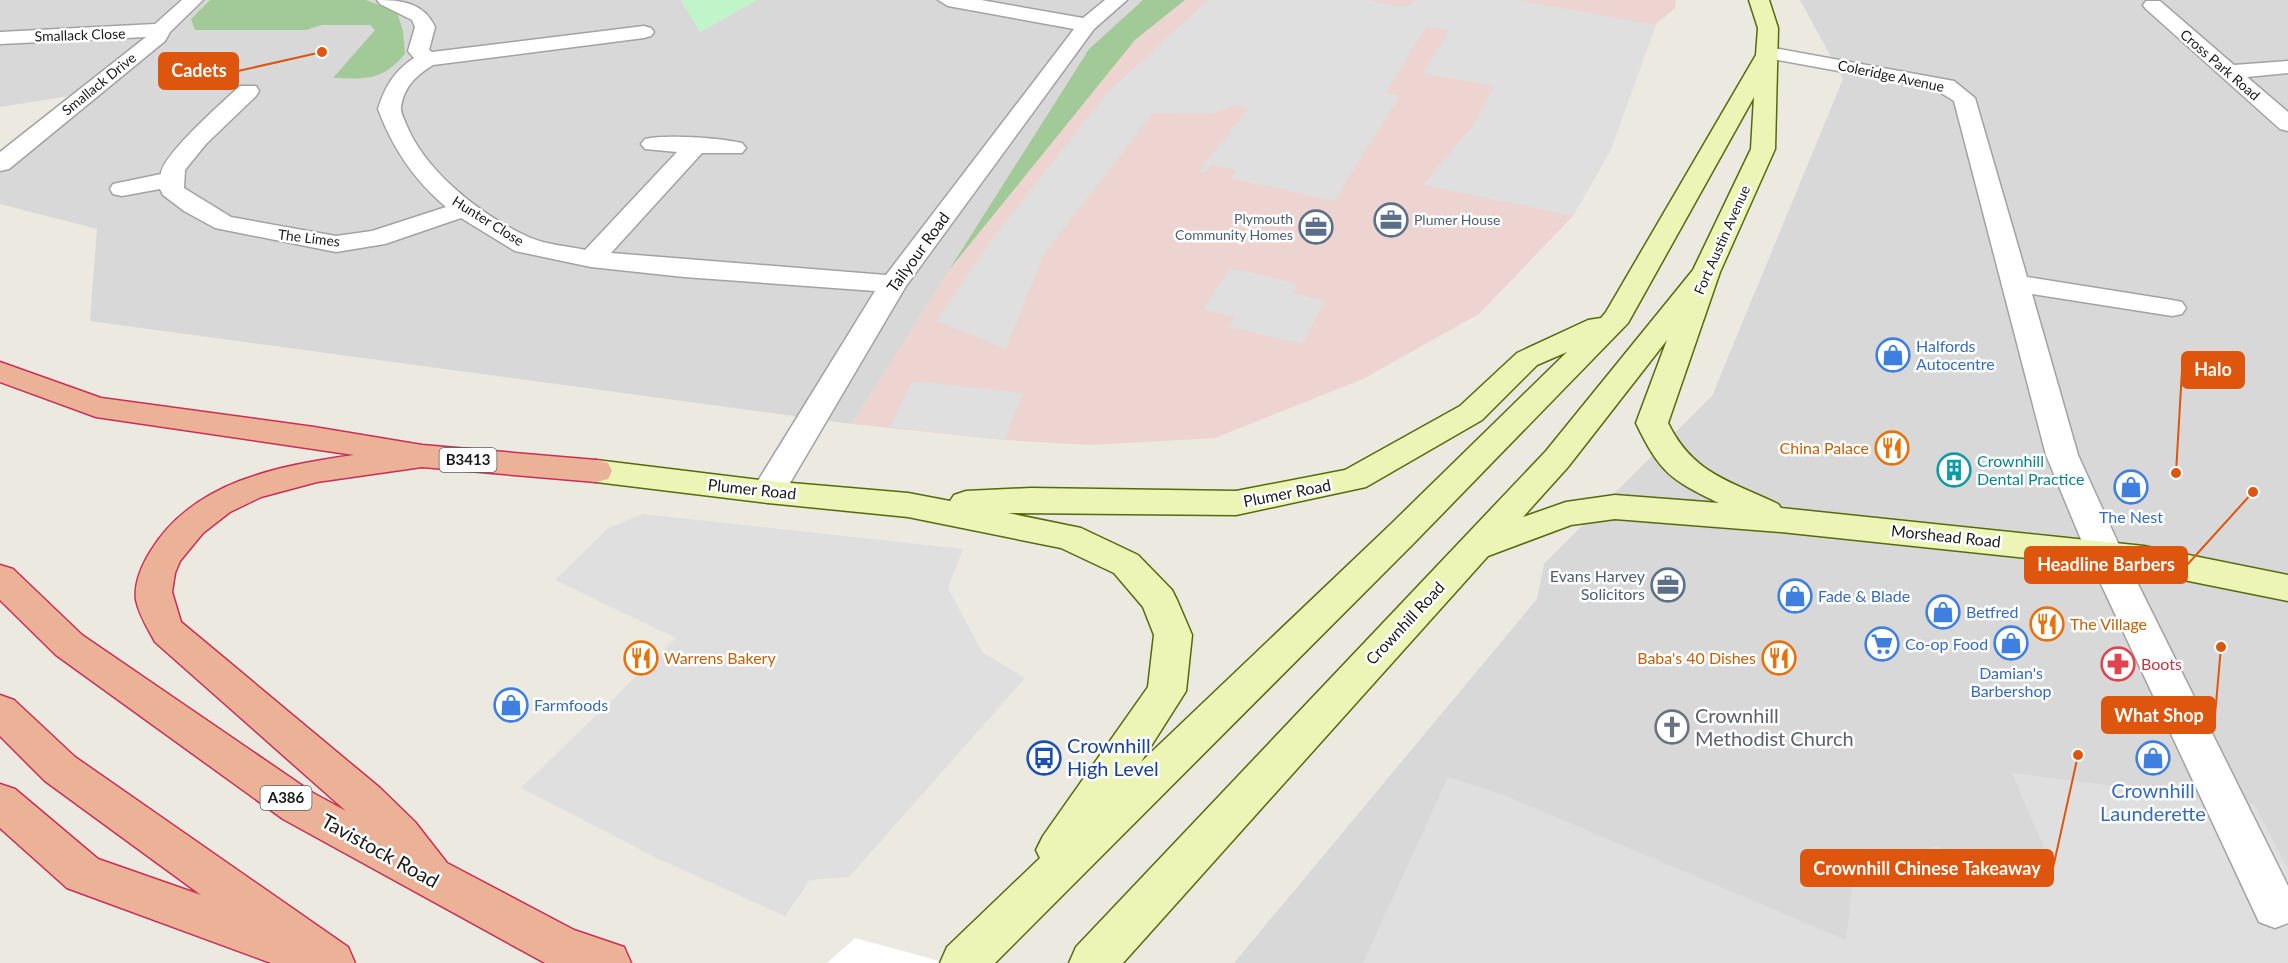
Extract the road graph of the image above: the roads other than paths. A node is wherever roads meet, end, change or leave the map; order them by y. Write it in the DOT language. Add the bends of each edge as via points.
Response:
graph roads {
  1 [pos="193,0"];
  2 [pos="387,0"];
  3 [pos="948,0"];
  4 [pos="1116,0"];
  5 [pos="1759,0"];
  6 [pos="2153,5"];
  7 [pos="1088,25"];
  8 [pos="159,30"];
  9 [pos="644,32"];
  10 [pos="0,38"];
  11 [pos="1768,53"];
  12 [pos="426,59"];
  13 [pos="2288,67"];
  14 [pos="2227,72"];
  15 [pos="248,91"];
  16 [pos="2288,124"];
  17 [pos="653,144"];
  18 [pos="698,144"];
  19 [pos="734,148"];
  20 [pos="0,164"];
  21 [pos="172,179"];
  22 [pos="122,189"];
  23 [pos="464,209"];
  24 [pos="591,259"];
  25 [pos="1706,272"];
  26 [pos="2016,283"];
  27 [pos="893,284"];
  28 [pos="2172,308"];
  29 [pos="1618,317"];
  30 [pos="0,371"];
  31 [pos="1652,423"];
  32 [pos="422,456"];
  33 [pos="596,471"];
  34 [pos="768,492"];
  35 [pos="908,505"];
  36 [pos="1781,520"];
  37 [pos="1473,548"];
  38 [pos="2105,554"];
  39 [pos="0,578"];
  40 [pos="2288,588"];
  41 [pos="0,711"];
  42 [pos="0,802"];
  43 [pos="433,880"];
  44 [pos="1022,904"];
  45 [pos="2275,907"];
  46 [pos="332,963"];
  47 [pos="608,963"];
  48 [pos="963,963"];
  49 [pos="1092,963"];
  1 -- 8 [label="street, Smallack Drive"];
  2 -- 12 [label="street" via="420,16 425,27 418,51"];
  3 -- 7 [label="street"];
  4 -- 7 [label="street, Tailyour Road"];
  5 -- 11 [label="main road, Fort Austin Avenue" via="1768,28"];
  6 -- 14 [label="street, Cross Park Road"];
  7 -- 27 [label="street, Tailyour Road"];
  8 -- 10 [label="street, Smallack Close"];
  8 -- 20 [label="street, Smallack Drive" via="158,37"];
  9 -- 12 [label="street"];
  11 -- 25 [label="main road, Fort Austin Avenue" via="1762,149"];
  11 -- 26 [label="street, Coleridge Avenue" via="1927,81 1946,86 1964,98"];
  11 -- 29 [label="main road, B3413"];
  12 -- 23 [label="street, Hunter Close" via="396,87 389,109 401,140 436,186"];
  13 -- 14 [label="street"];
  14 -- 16 [label="street, Cross Park Road"];
  15 -- 21 [label="street" via="198,139 173,169"];
  17 -- 18 [label="street"];
  18 -- 19 [label="street"];
  18 -- 24 [label="street"];
  21 -- 22 [label="street"];
  21 -- 23 [label="street, The Limes" via="171,190 224,223 336,244 376,238"];
  23 -- 24 [label="street, Hunter Close" via="524,245"];
  24 -- 27 [label="street, Hunter Close"];
  25 -- 31 [label="main road, Fort Austin Avenue"];
  25 -- 37 [label="main road, Crownhill Road" via="1557,459"];
  26 -- 28 [label="street"];
  26 -- 38 [label="street, Coleridge Avenue" via="2062,455"];
  27 -- 34 [label="street, Tailyour Road"];
  29 -- 35 [label="main road, Plumer Road / B3413" via="1527,359 1471,413 1354,479 1236,503 1031,500"];
  29 -- 44 [label="main road, B3413" via="1403,533"];
  30 -- 32 [label="highway" via="96,407"];
  31 -- 36 [label="main road, Morshead Road" via="1665,450 1689,475"];
  32 -- 33 [label="highway, B3413"];
  32 -- 43 [label="highway" via="291,476 239,493 187,527 160,563 153,583 155,610 168,632 365,801 400,836"];
  33 -- 34 [label="main road, Plumer Road / B3413"];
  34 -- 35 [label="main road, Plumer Road / B3413"];
  35 -- 44 [label="main road, Plumer Road / B3413" via="1069,537 1126,564 1159,600 1173,635 1167,691"];
  36 -- 37 [label="main road, Morshead Road" via="1615,507 1566,514"];
  36 -- 38 [label="main road, Morshead Road"];
  37 -- 49 [label="main road, Crownhill Road"];
  38 -- 40 [label="main road, Morshead Road"];
  38 -- 45 [label="street, Coleridge Avenue"];
  39 -- 43 [label="highway, Tavistock Road / A386" via="69,645 191,733 298,806"];
  41 -- 46 [label="highway" via="60,769"];
  42 -- 46 [label="highway" via="83,874"];
  43 -- 47 [label="highway, Tavistock Road / A386" via="564,949"];
  44 -- 48 [label="main road, B3413"];
}
